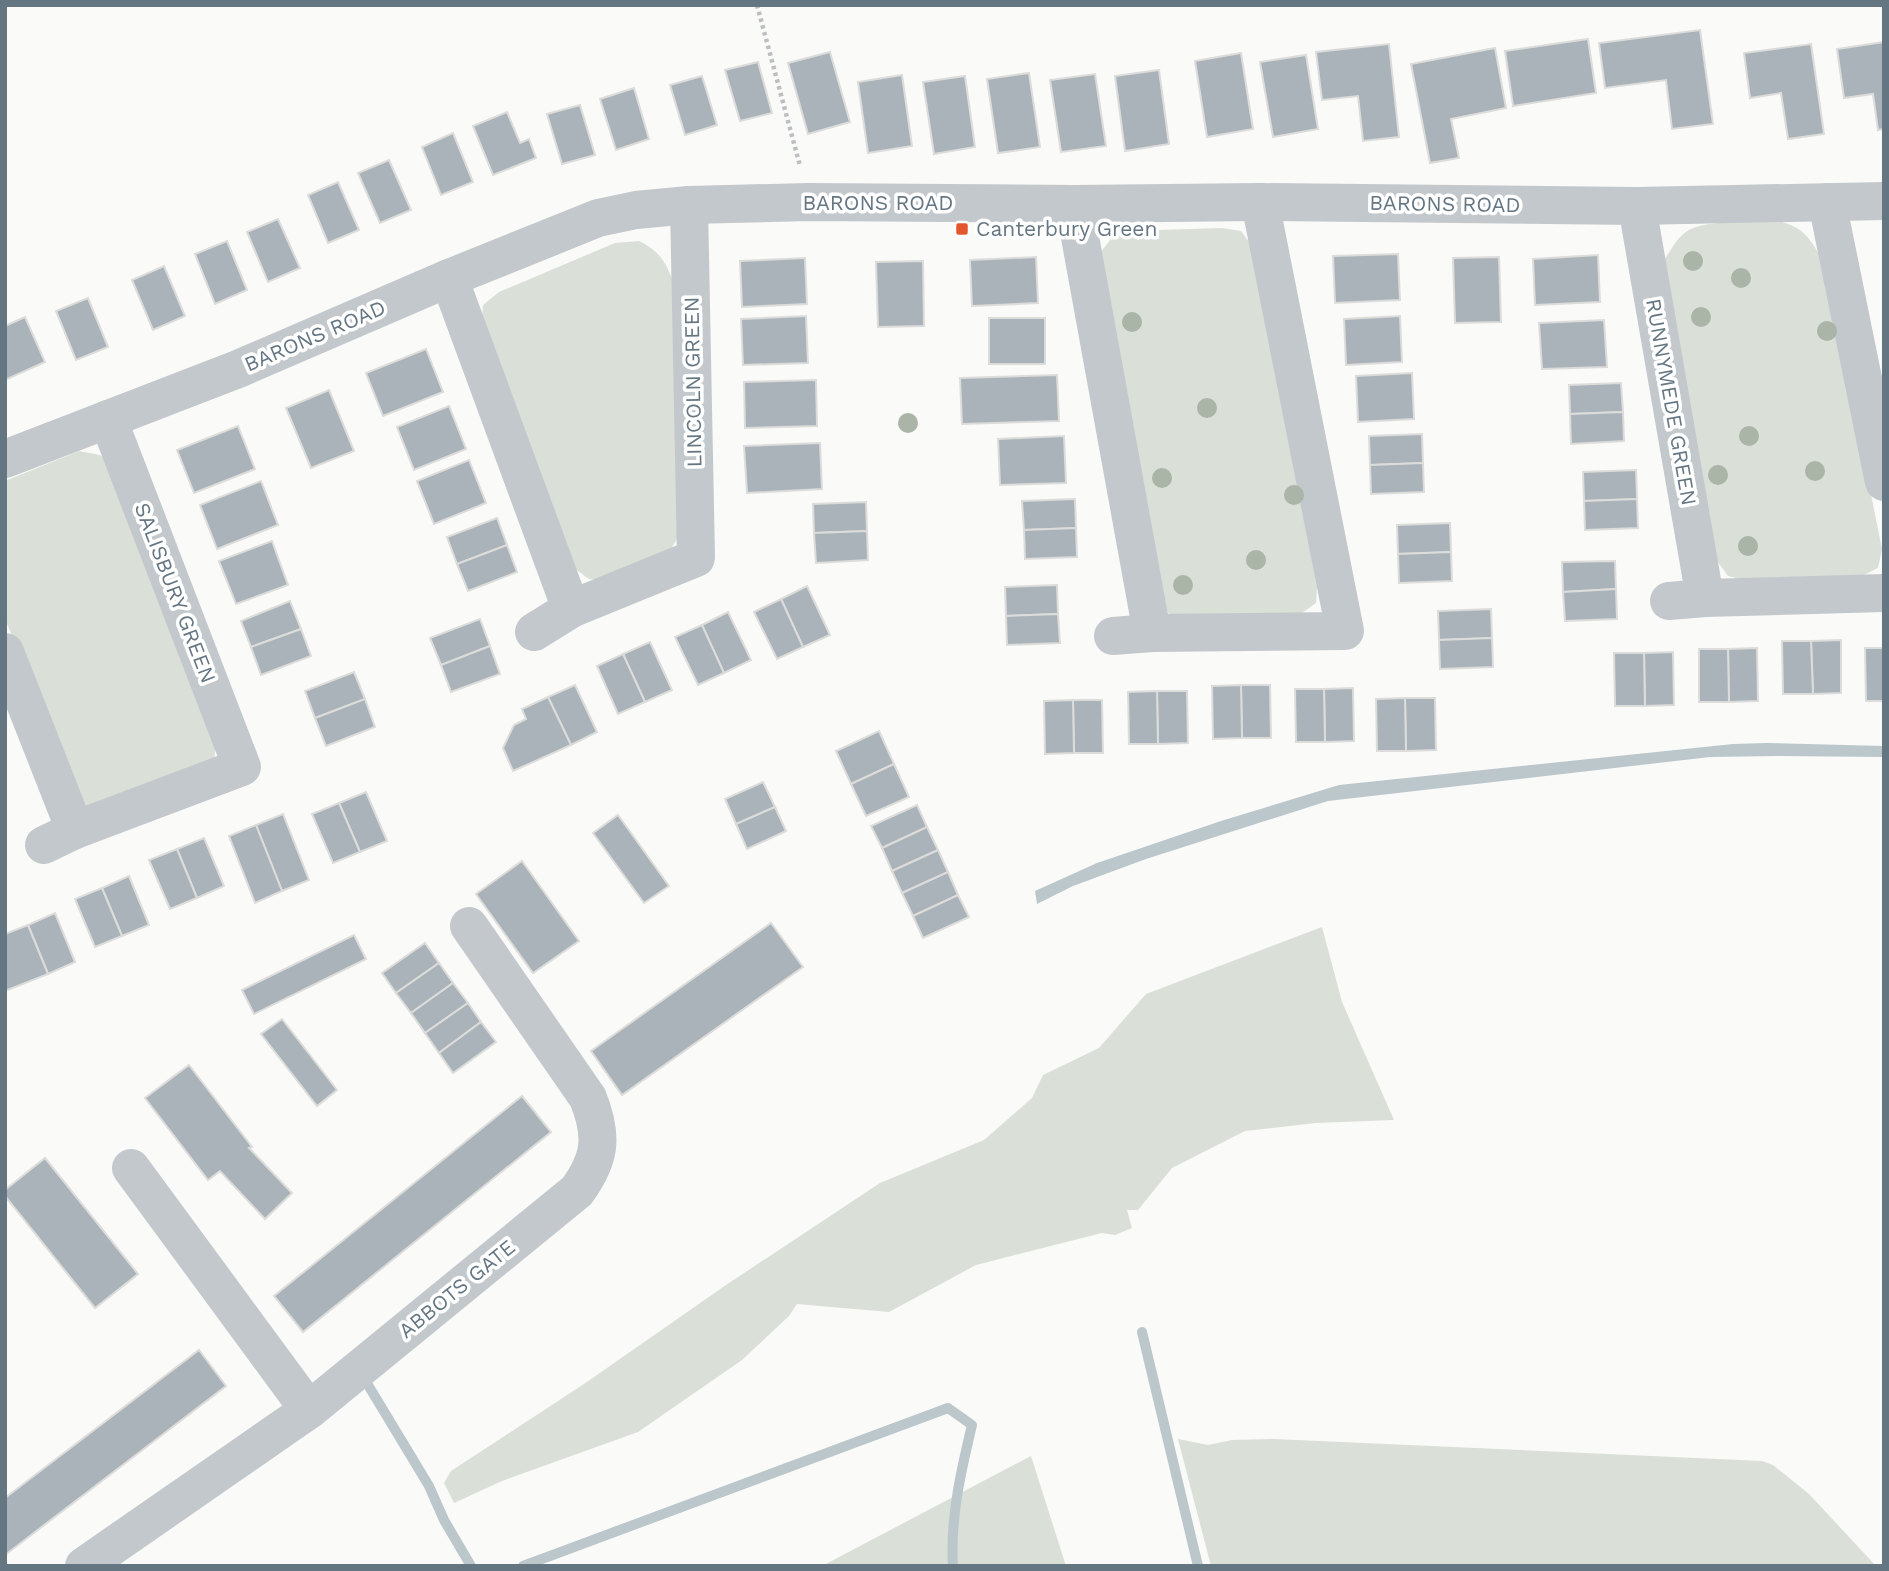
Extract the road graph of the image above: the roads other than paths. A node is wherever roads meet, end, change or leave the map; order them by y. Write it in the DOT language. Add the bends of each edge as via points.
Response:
graph roads {
  1 [pos="1884,201"];
  2 [pos="1260,202"];
  3 [pos="1827,202"];
  4 [pos="1074,204"];
  5 [pos="689,205"];
  6 [pos="1637,206"];
  7 [pos="449,278"];
  8 [pos="108,419"];
  9 [pos="5,459"];
  10 [pos="1884,482"];
  11 [pos="1884,593"];
  12 [pos="571,610"];
  13 [pos="534,632"];
  14 [pos="1152,634"];
  15 [pos="1113,636"];
  16 [pos="5,652"];
  17 [pos="469,926"];
  18 [pos="131,1168"];
  19 [pos="309,1410"];
  20 [pos="84,1566"];
  1 -- 3 [label="street, BARONS ROAD"];
  2 -- 4 [label="street, BARONS ROAD"];
  2 -- 6 [label="street, BARONS ROAD"];
  2 -- 14 [label="street" via="1361,630"];
  3 -- 6 [label="street, BARONS ROAD"];
  3 -- 10 [label="street"];
  4 -- 5 [label="street, BARONS ROAD"];
  4 -- 14 [label="street"];
  5 -- 7 [label="street, BARONS ROAD" via="598,218"];
  5 -- 12 [label="street, LINCOLN GREEN" via="711,553"];
  6 -- 11 [label="street, RUNNYMEDE GREEN" via="1687,599"];
  7 -- 8 [label="street, BARONS ROAD"];
  7 -- 12 [label="street"];
  8 -- 9 [label="street, BARONS ROAD"];
  8 -- 16 [label="street, SALISBURY GREEN" via="258,762 60,838"];
  12 -- 13 [label="street, LINCOLN GREEN"];
  14 -- 15 [label="street"];
  17 -- 19 [label="street, ABBOTS GATE" via="588,1098 598,1134 593,1167 577,1191"];
  18 -- 19 [label="street"];
  19 -- 20 [label="street, ABBOTS GATE"];
}
